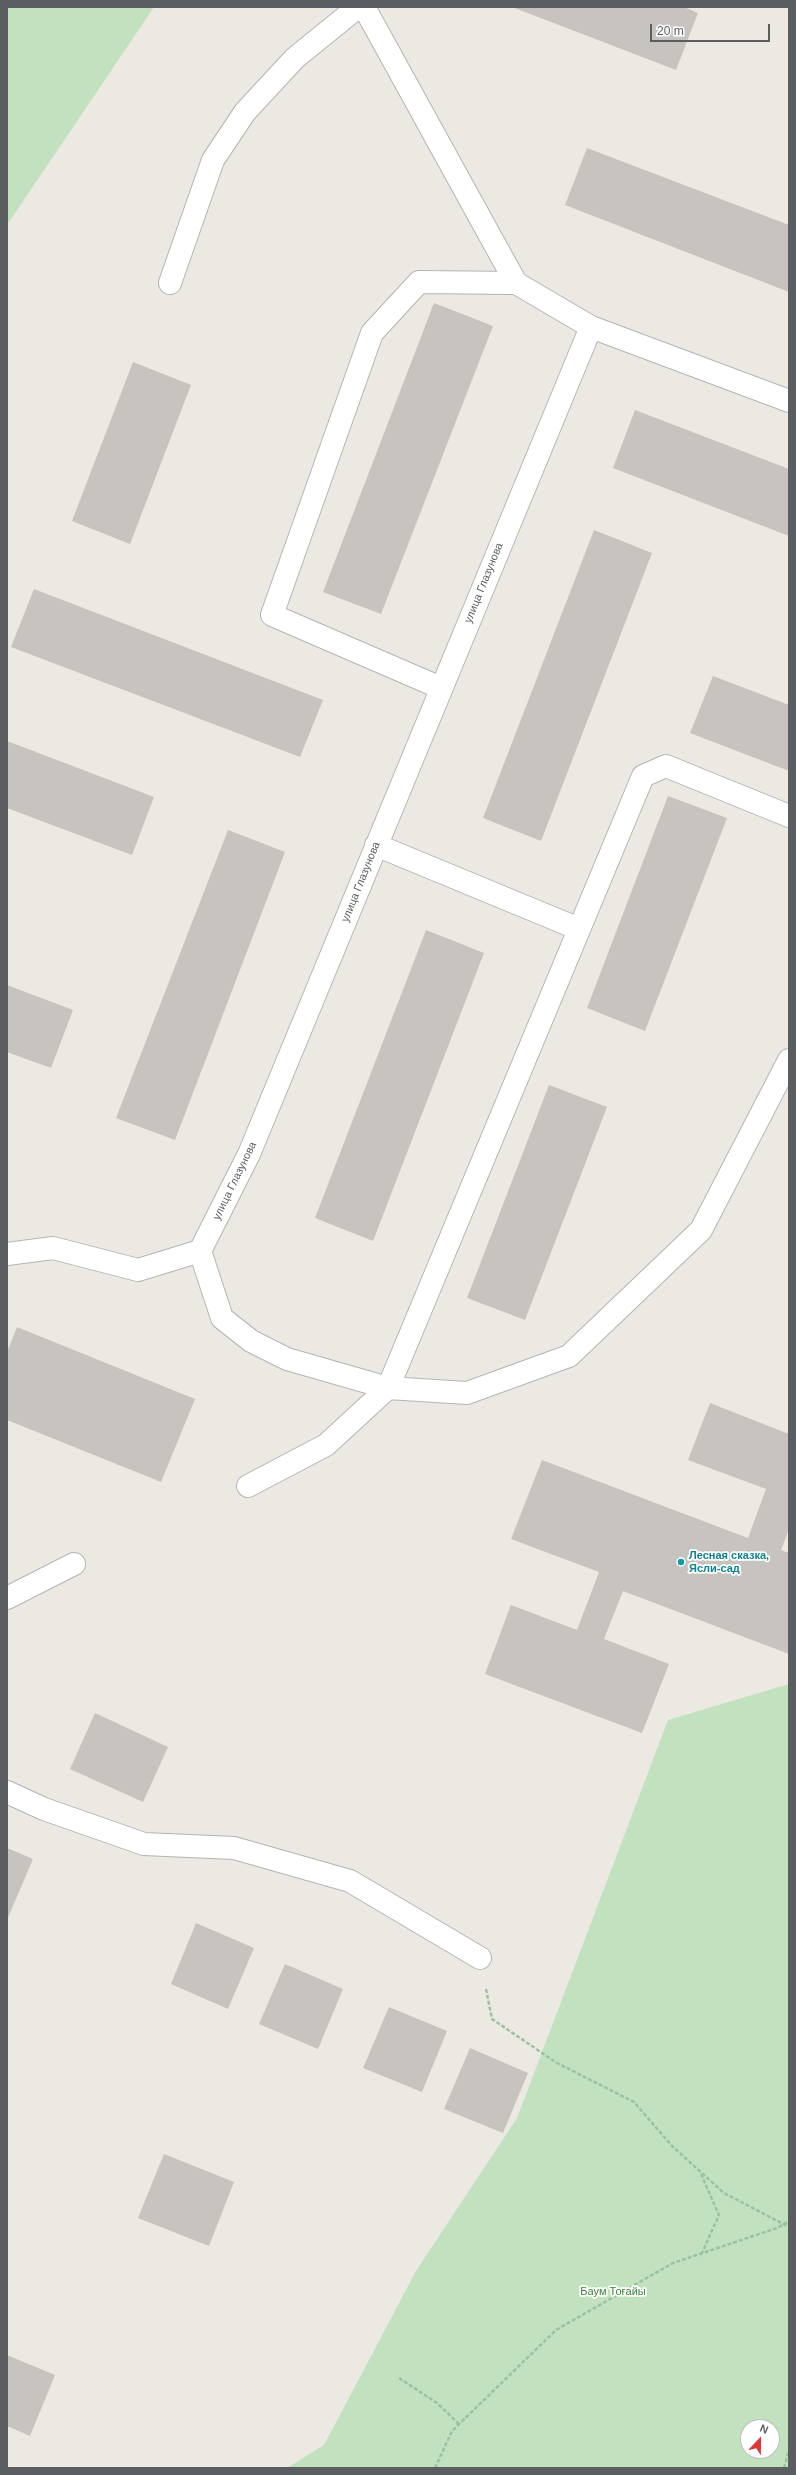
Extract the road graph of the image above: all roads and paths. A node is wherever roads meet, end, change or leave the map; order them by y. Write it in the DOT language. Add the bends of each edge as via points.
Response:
graph roads {
  1 [pos="358,7"];
  2 [pos="364,7"];
  3 [pos="516,283"];
  4 [pos="170,284"];
  5 [pos="591,327"];
  6 [pos="789,401"];
  7 [pos="441,688"];
  8 [pos="789,816"];
  9 [pos="376,845"];
  10 [pos="580,929"];
  11 [pos="789,1060"];
  12 [pos="200,1251"];
  13 [pos="7,1254"];
  14 [pos="388,1388"];
  15 [pos="248,1486"];
  16 [pos="74,1564"];
  17 [pos="7,1598"];
  18 [pos="7,1792"];
  19 [pos="480,1958"];
  20 [pos="700,2172"];
  21 [pos="789,2221"];
  22 [pos="785,2223"];
  23 [pos="789,2226"];
  24 [pos="702,2253"];
  25 [pos="399,2378"];
  26 [pos="458,2424"];
  27 [pos="789,2450"];
  28 [pos="435,2468"];
  29 [pos="784,2468"];
  1 -- 4 [label="street" via="294,58 245,112 213,160"];
  2 -- 3 [label="street"];
  3 -- 5 [label="street"];
  3 -- 7 [label="street" via="419,282 372,333 272,615"];
  5 -- 6 [label="street"];
  5 -- 7 [label="street, улица Глазунова"];
  7 -- 9 [label="street, улица Глазунова"];
  8 -- 10 [label="street" via="666,766 643,776"];
  9 -- 10 [label="street"];
  9 -- 12 [label="street, улица Глазунова" via="249,1154"];
  10 -- 14 [label="street"];
  11 -- 14 [label="street" via="701,1230 569,1356 467,1394"];
  12 -- 13 [label="street" via="138,1270 53,1248"];
  12 -- 14 [label="street" via="222,1318 251,1341 287,1359"];
  14 -- 15 [label="street" via="326,1445"];
  16 -- 17 [label="street"];
  18 -- 19 [label="street" via="44,1809 144,1844 234,1848 350,1881"];
  19 -- 20 [label="path" via="492,2019 557,2063 634,2102 672,2146"];
  20 -- 22 [label="path" via="724,2193"];
  20 -- 24 [label="path" via="719,2215"];
  21 -- 22 [label="path"];
  22 -- 23 [label="path"];
  22 -- 24 [label="path"];
  24 -- 26 [label="path" via="673,2263 556,2330"];
  25 -- 26 [label="path" via="437,2403"];
  26 -- 28 [label="path" via="452,2431"];
  27 -- 29 [label="path"];
}
